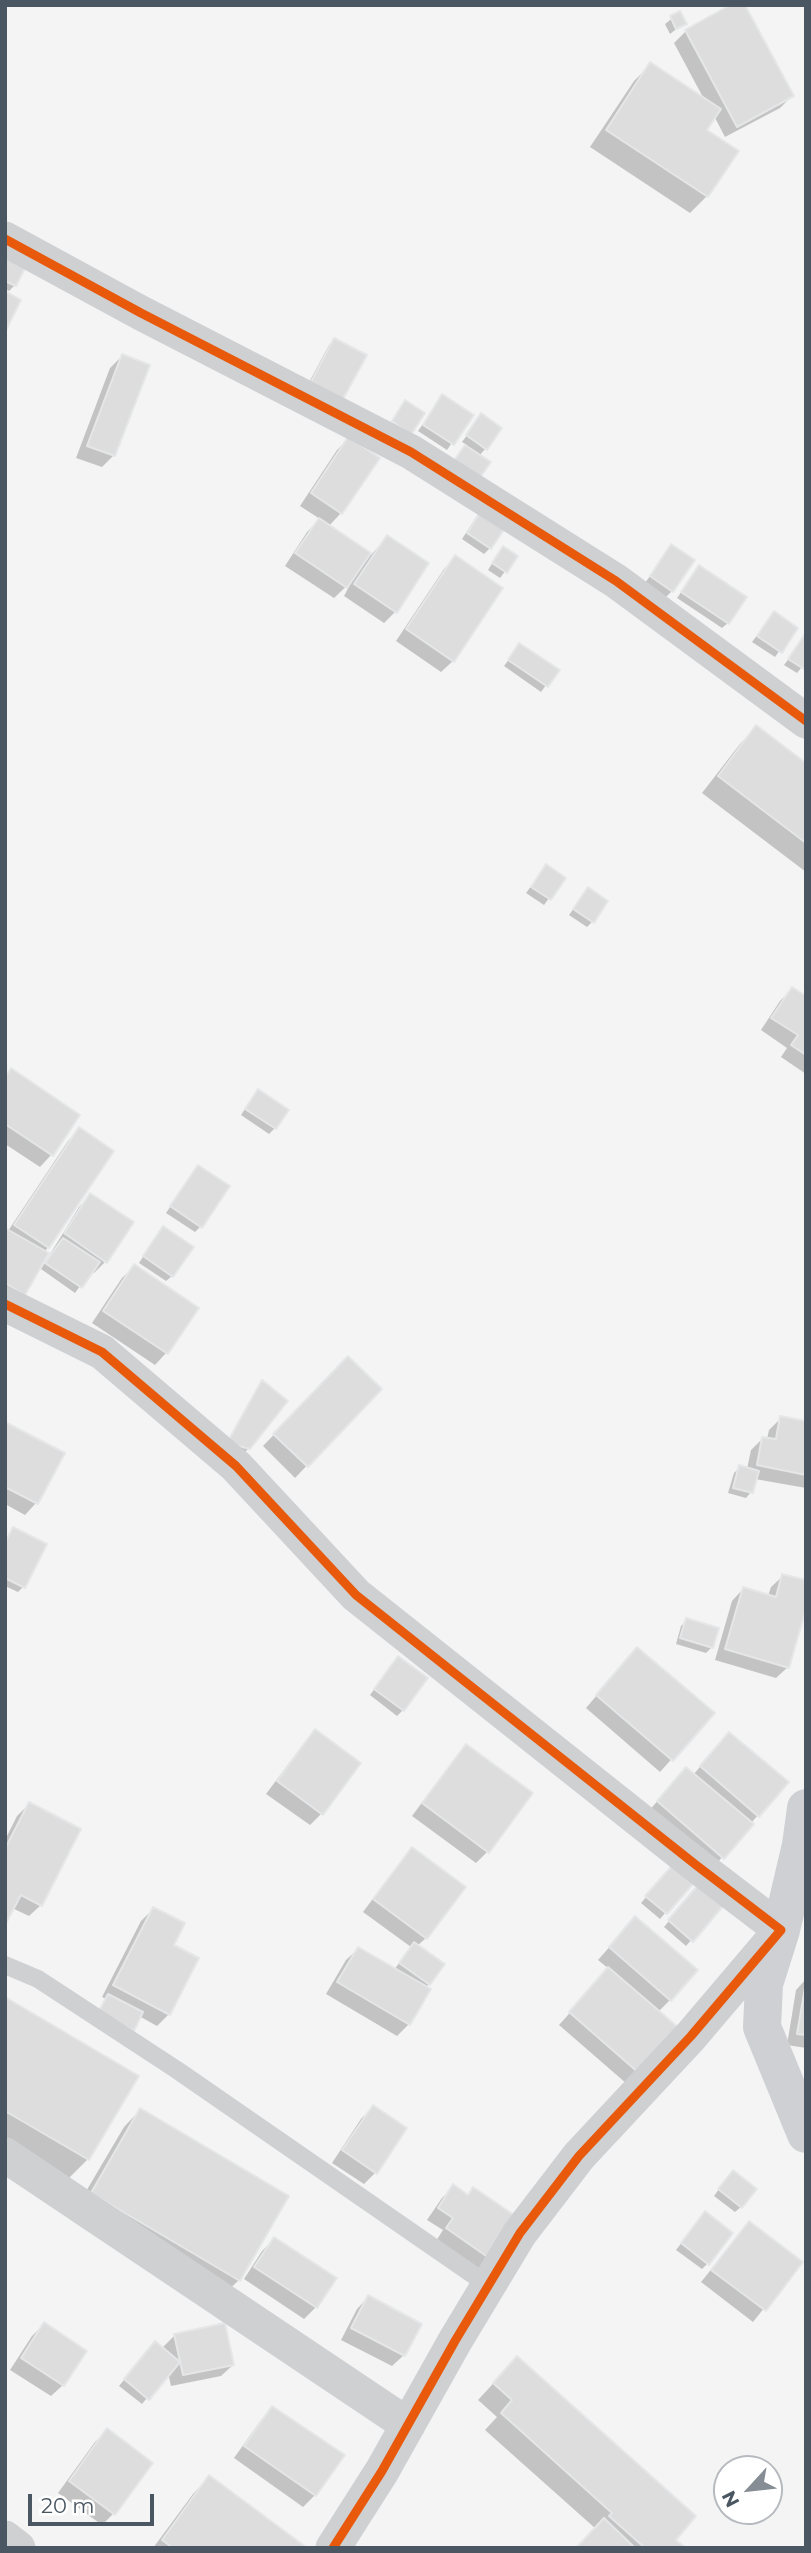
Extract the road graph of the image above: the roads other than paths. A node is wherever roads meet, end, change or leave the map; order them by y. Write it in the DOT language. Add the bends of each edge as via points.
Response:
graph roads {
  1 [pos="5,239"];
  2 [pos="806,721"];
  3 [pos="5,1304"];
  4 [pos="806,1808"];
  5 [pos="781,1930"];
  6 [pos="5,1965"];
  7 [pos="806,2134"];
  8 [pos="5,2155"];
  9 [pos="488,2285"];
  10 [pos="408,2425"];
  11 [pos="5,2538"];
  12 [pos="18,2548"];
  13 [pos="333,2548"];
  1 -- 2 [label="street" via="411,452 616,581"];
  3 -- 5 [label="street" via="103,1352 236,1466 356,1595"];
  4 -- 5 [label="street"];
  5 -- 7 [label="street" via="764,1984 762,2027"];
  5 -- 9 [label="street" via="691,2036 579,2156 520,2233"];
  6 -- 9 [label="lane" via="38,1979 177,2070"];
  8 -- 10 [label="street"];
  9 -- 10 [label="street"];
  10 -- 13 [label="street"];
  11 -- 12 [label="street"];
}
